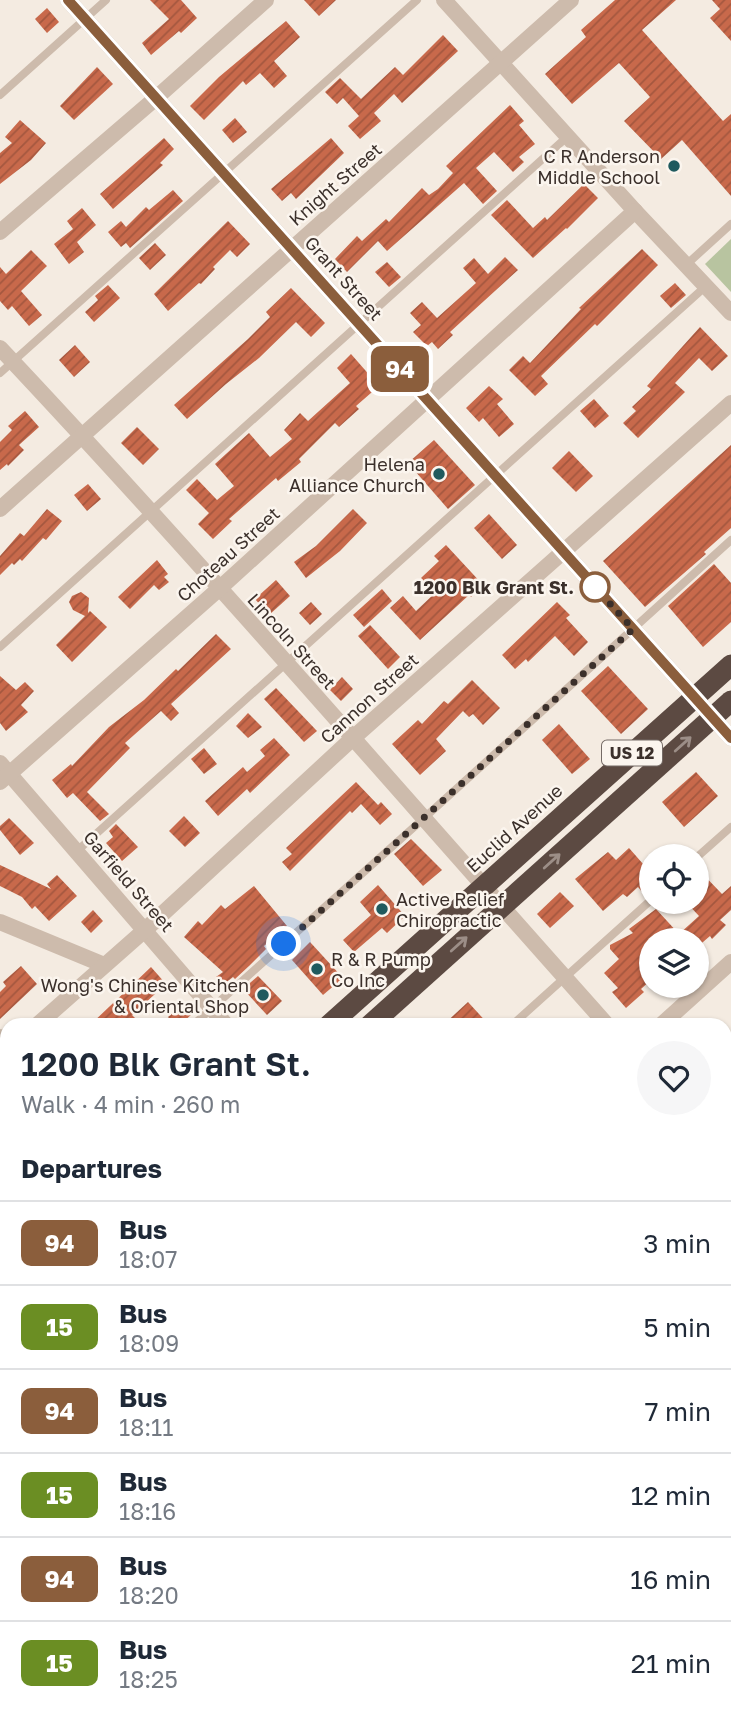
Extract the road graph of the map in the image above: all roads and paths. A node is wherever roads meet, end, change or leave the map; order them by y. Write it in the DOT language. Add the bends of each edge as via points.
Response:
graph roads {
  1 [pos="68,0"];
  2 [pos="106,0"];
  3 [pos="265,0"];
  4 [pos="417,0"];
  5 [pos="444,0"];
  6 [pos="571,0"];
  7 [pos="85,19"];
  8 [pos="500,63"];
  9 [pos="0,95"];
  10 [pos="156,98"];
  11 [pos="567,137"];
  12 [pos="223,172"];
  13 [pos="635,211"];
  14 [pos="731,224"];
  15 [pos="0,232"];
  16 [pos="292,248"];
  17 [pos="686,265"];
  18 [pos="706,286"];
  19 [pos="731,313"];
  20 [pos="359,323"];
  21 [pos="0,348"];
  22 [pos="13,362"];
  23 [pos="0,373"];
  24 [pos="428,400"];
  25 [pos="731,403"];
  26 [pos="81,435"];
  27 [pos="495,475"];
  28 [pos="0,509"];
  29 [pos="150,512"];
  30 [pos="731,540"];
  31 [pos="564,552"];
  32 [pos="220,588"];
  33 [pos="633,629"];
  34 [pos="0,647"];
  35 [pos="286,663"];
  36 [pos="731,665"];
  37 [pos="694,698"];
  38 [pos="731,701"];
  39 [pos="712,718"];
  40 [pos="353,738"];
  41 [pos="731,738"];
  42 [pos="3,773"];
  43 [pos="423,819"];
  44 [pos="731,827"];
  45 [pos="709,846"];
  46 [pos="77,850"];
  47 [pos="482,887"];
  48 [pos="501,907"];
  49 [pos="639,911"];
  50 [pos="0,922"];
  51 [pos="146,929"];
  52 [pos="731,962"];
  53 [pos="104,965"];
  54 [pos="565,978"];
  55 [pos="212,1008"];
  56 [pos="45,1018"];
  57 [pos="201,1018"];
  58 [pos="221,1018"];
  59 [pos="337,1018"];
  60 [pos="378,1018"];
  61 [pos="520,1018"];
  62 [pos="601,1018"];
  63 [pos="669,1018"];
  1 -- 7 [label="street, Grant Street"];
  2 -- 7 [label="lane"];
  3 -- 10 [label="street"];
  4 -- 12 [label="lane"];
  5 -- 8 [label="street"];
  6 -- 8 [label="street, Knight Street"];
  7 -- 9 [label="lane"];
  7 -- 10 [label="street, Grant Street"];
  8 -- 11 [label="street"];
  8 -- 16 [label="street, Knight Street"];
  10 -- 12 [label="street, Grant Street"];
  10 -- 15 [label="street"];
  11 -- 13 [label="street"];
  11 -- 20 [label="lane"];
  12 -- 16 [label="street, Grant Street"];
  12 -- 22 [label="lane"];
  13 -- 17 [label="street"];
  13 -- 24 [label="street, Choteau Street"];
  14 -- 17 [label="lane"];
  16 -- 20 [label="street, Grant Street"];
  16 -- 26 [label="street, Knight Street"];
  17 -- 18 [label="street"];
  18 -- 19 [label="street"];
  18 -- 27 [label="lane"];
  20 -- 24 [label="street, Grant Street"];
  20 -- 29 [label="lane"];
  21 -- 22 [label="street, Lincoln Street"];
  22 -- 23 [label="lane"];
  22 -- 26 [label="street, Lincoln Street"];
  24 -- 27 [label="street, Grant Street"];
  24 -- 32 [label="street, Choteau Street"];
  25 -- 31 [label="street, Cannon Street"];
  26 -- 28 [label="street, Knight Street"];
  26 -- 29 [label="street, Lincoln Street"];
  27 -- 31 [label="street, Grant Street"];
  27 -- 35 [label="lane"];
  29 -- 32 [label="street, Lincoln Street"];
  29 -- 34 [label="lane"];
  30 -- 33 [label="lane"];
  31 -- 33 [label="street, Grant Street"];
  31 -- 40 [label="street, Cannon Street"];
  32 -- 35 [label="street, Lincoln Street"];
  32 -- 42 [label="street, Choteau Street"];
  33 -- 37 [label="street, Grant Street"];
  33 -- 43 [label="lane"];
  35 -- 40 [label="street, Lincoln Street"];
  35 -- 46 [label="lane"];
  36 -- 37 [label="highway, Euclid Avenue / US 12"];
  37 -- 39 [label="street, Grant Street"];
  37 -- 47 [label="highway, Euclid Avenue / US 12"];
  38 -- 39 [label="highway, US 12"];
  39 -- 41 [label="street, Grant Street"];
  48 -- 39 [label="highway, US 12, one-way"];
  40 -- 43 [label="street, Lincoln Street"];
  40 -- 51 [label="street, Cannon Street"];
  42 -- 46 [label="street, Garfield Street"];
  43 -- 47 [label="street, Lincoln Street"];
  43 -- 55 [label="lane"];
  44 -- 45 [label="lane"];
  46 -- 51 [label="street, Garfield Street"];
  47 -- 48 [label="street, Lincoln Street"];
  47 -- 59 [label="highway, Euclid Avenue / US 12"];
  48 -- 54 [label="street, Lincoln Street"];
  60 -- 48 [label="highway, US 12, one-way"];
  49 -- 54 [label="lane"];
  50 -- 53 [label="street"];
  51 -- 53 [label="street, Cannon Street"];
  51 -- 55 [label="street, Garfield Street"];
  52 -- 63 [label="street"];
  53 -- 56 [label="street, Cannon Street"];
  54 -- 61 [label="lane"];
  54 -- 62 [label="street, Lincoln Street"];
  55 -- 57 [label="lane"];
  55 -- 58 [label="street, Garfield Street"];
}
